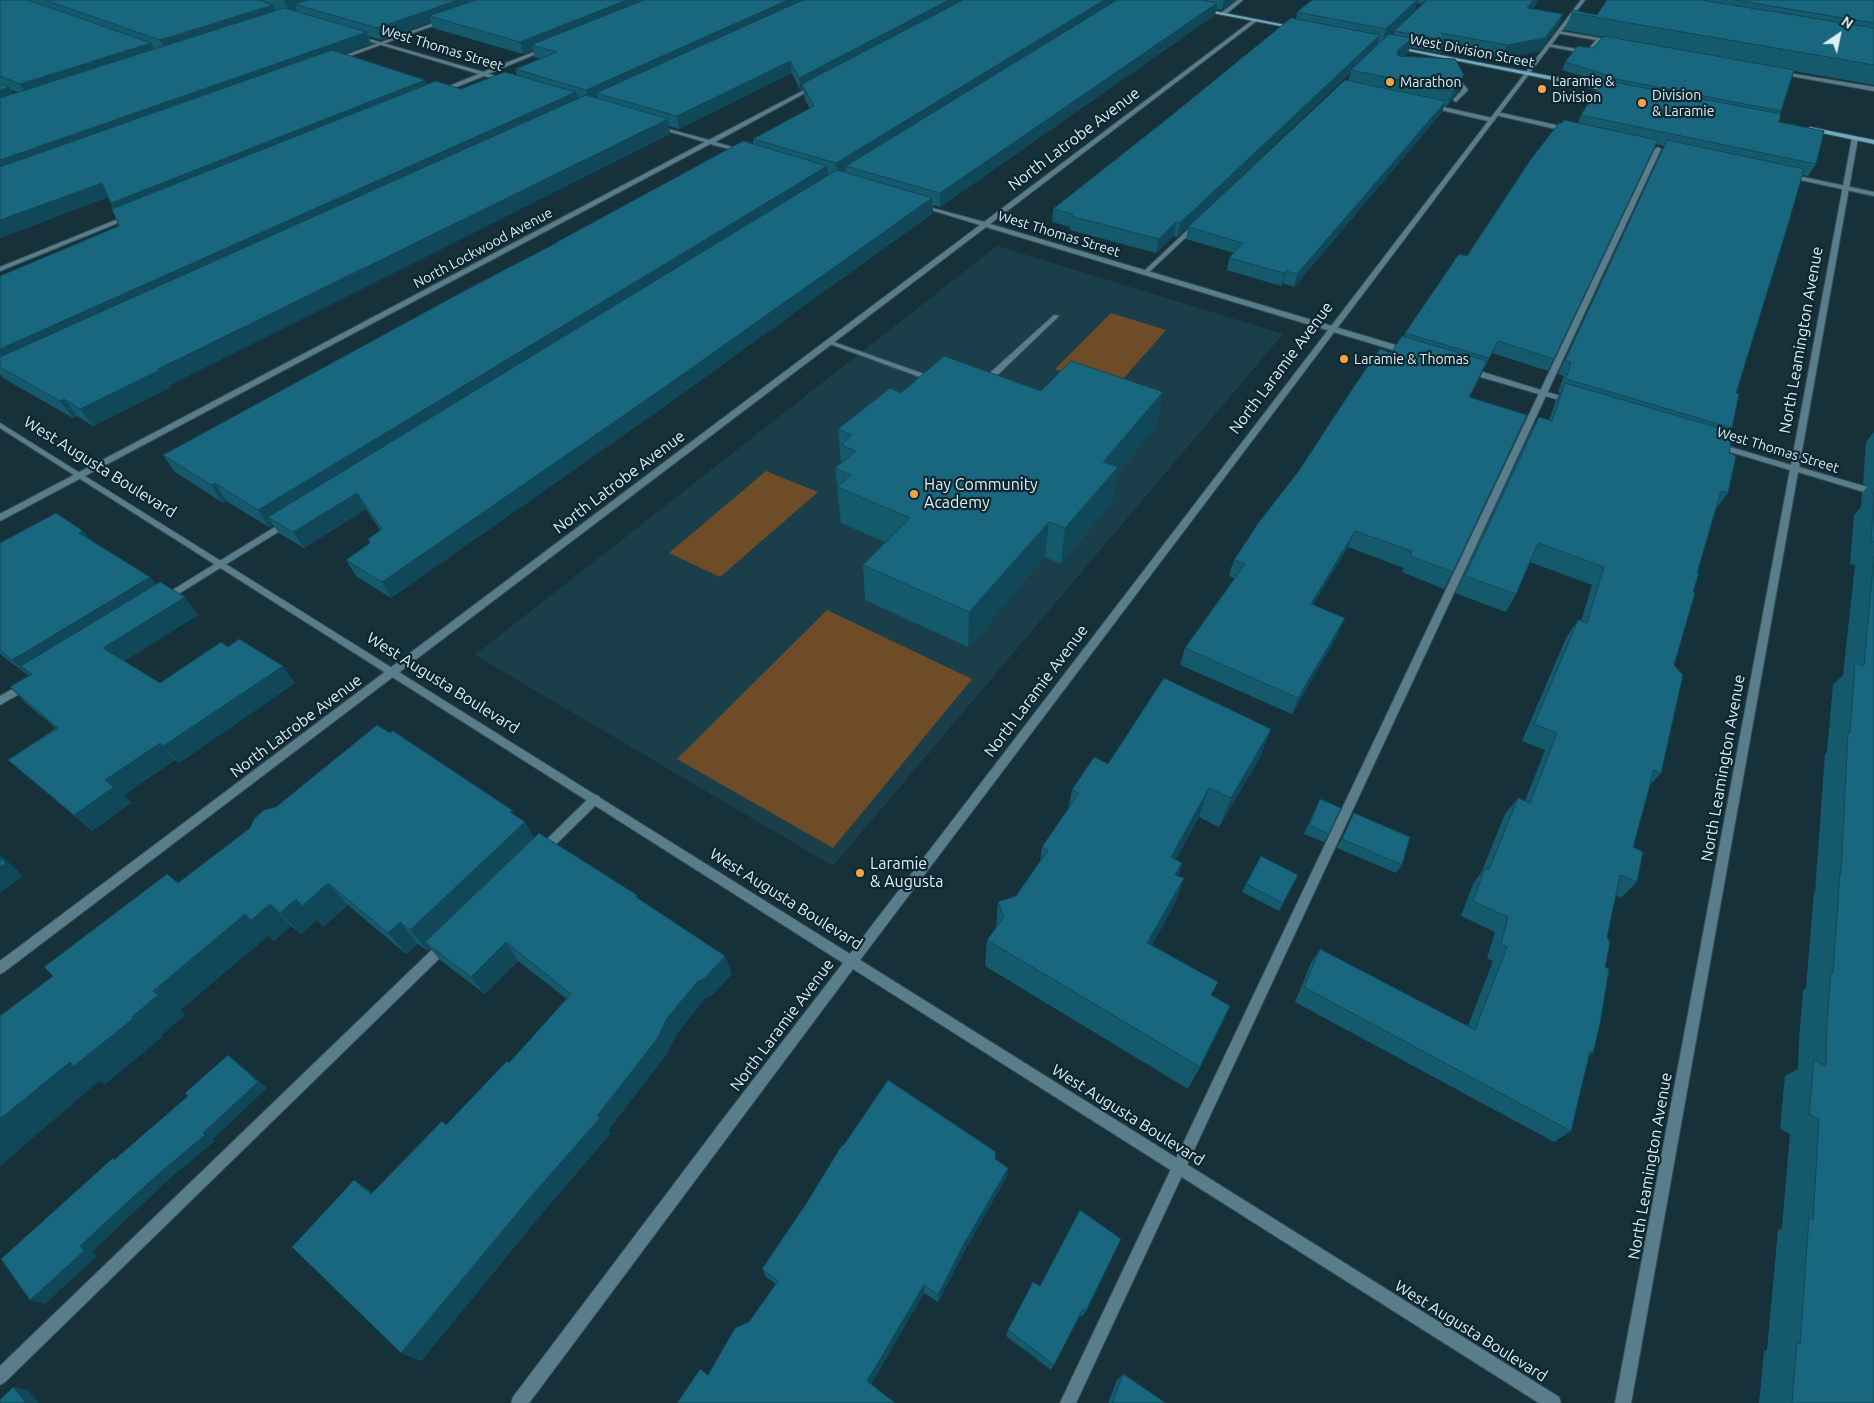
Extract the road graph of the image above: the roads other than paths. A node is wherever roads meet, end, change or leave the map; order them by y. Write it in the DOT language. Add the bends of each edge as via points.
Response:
graph roads {
  1 [pos="1241,0"];
  2 [pos="1582,0"];
  3 [pos="1200,9"];
  4 [pos="1223,14"];
  5 [pos="448,20"];
  6 [pos="1256,20"];
  7 [pos="1301,29"];
  8 [pos="1558,32"];
  9 [pos="348,33"];
  10 [pos="1356,40"];
  11 [pos="1599,40"];
  12 [pos="1385,43"];
  13 [pos="1618,43"];
  14 [pos="382,44"];
  15 [pos="1549,45"];
  16 [pos="550,47"];
  17 [pos="1376,52"];
  18 [pos="327,63"];
  19 [pos="1457,66"];
  20 [pos="1776,72"];
  21 [pos="483,74"];
  22 [pos="1528,74"];
  23 [pos="508,82"];
  24 [pos="824,82"];
  25 [pos="1874,90"];
  26 [pos="438,92"];
  27 [pos="1619,92"];
  28 [pos="1456,100"];
  29 [pos="1425,105"];
  30 [pos="1495,117"];
  31 [pos="653,125"];
  32 [pos="1808,129"];
  33 [pos="1581,132"];
  34 [pos="1855,138"];
  35 [pos="710,142"];
  36 [pos="1874,142"];
  37 [pos="1658,149"];
  38 [pos="749,154"];
  39 [pos="1783,175"];
  40 [pos="1846,188"];
  41 [pos="1874,194"];
  42 [pos="912,203"];
  43 [pos="137,214"];
  44 [pos="1203,217"];
  45 [pos="985,225"];
  46 [pos="0,269"];
  47 [pos="1145,273"];
  48 [pos="1056,316"];
  49 [pos="1333,329"];
  50 [pos="830,342"];
  51 [pos="1415,354"];
  52 [pos="1461,368"];
  53 [pos="938,381"];
  54 [pos="980,387"];
  55 [pos="1544,393"];
  56 [pos="1581,404"];
  57 [pos="0,425"];
  58 [pos="1710,443"];
  59 [pos="1794,468"];
  60 [pos="81,476"];
  61 [pos="1874,492"];
  62 [pos="297,516"];
  63 [pos="0,518"];
  64 [pos="221,564"];
  65 [pos="156,604"];
  66 [pos="393,672"];
  67 [pos="33,681"];
  68 [pos="0,701"];
  69 [pos="595,799"];
  70 [pos="534,859"];
  71 [pos="456,935"];
  72 [pos="852,961"];
  73 [pos="0,968"];
  74 [pos="1179,1168"];
  75 [pos="0,1377"];
  76 [pos="519,1403"];
  77 [pos="1068,1403"];
  78 [pos="1553,1403"];
  79 [pos="1623,1403"];
  1 -- 4 [label="street"];
  2 -- 8 [label="street, North Laramie Avenue"];
  3 -- 4 [label="main road"];
  4 -- 6 [label="main road"];
  5 -- 14 [label="street"];
  6 -- 7 [label="main road"];
  6 -- 45 [label="street, North Latrobe Avenue"];
  8 -- 11 [label="street"];
  8 -- 15 [label="street, North Laramie Avenue"];
  9 -- 14 [label="street, West Thomas Street"];
  10 -- 12 [label="main road, West Division Street"];
  11 -- 13 [label="street"];
  11 -- 15 [label="street" via="1588,53"];
  12 -- 17 [label="street"];
  12 -- 19 [label="main road, West Division Street"];
  14 -- 18 [label="street"];
  14 -- 21 [label="street, West Thomas Street"];
  15 -- 22 [label="street, North Laramie Avenue"];
  16 -- 21 [label="street"];
  19 -- 22 [label="main road, West Division Street"];
  19 -- 28 [label="street" via="1465,90"];
  20 -- 25 [label="street"];
  21 -- 23 [label="street, West Thomas Street"];
  21 -- 26 [label="street"];
  22 -- 27 [label="main road, West Division Street"];
  22 -- 30 [label="street, North Laramie Avenue"];
  24 -- 35 [label="street, North Lockwood Avenue"];
  29 -- 30 [label="street"];
  30 -- 33 [label="street"];
  30 -- 49 [label="street, North Laramie Avenue"];
  31 -- 35 [label="street"];
  32 -- 34 [label="main road"];
  34 -- 36 [label="main road"];
  34 -- 40 [label="street, North Leamington Avenue"];
  35 -- 38 [label="street"];
  35 -- 60 [label="street, North Lockwood Avenue"];
  37 -- 55 [label="street"];
  39 -- 40 [label="street"];
  40 -- 41 [label="street"];
  40 -- 59 [label="street, North Leamington Avenue"];
  42 -- 45 [label="street, West Thomas Street"];
  43 -- 46 [label="street"];
  44 -- 47 [label="street"];
  45 -- 47 [label="street, West Thomas Street"];
  45 -- 50 [label="street, North Latrobe Avenue"];
  47 -- 49 [label="street, West Thomas Street"];
  48 -- 54 [label="street"];
  49 -- 51 [label="street, West Thomas Street"];
  49 -- 72 [label="street, North Laramie Avenue"];
  50 -- 53 [label="street"];
  50 -- 66 [label="street, North Latrobe Avenue"];
  52 -- 55 [label="street"];
  55 -- 56 [label="street"];
  55 -- 74 [label="street"];
  57 -- 60 [label="street, West Augusta Boulevard"];
  58 -- 59 [label="street, West Thomas Street"];
  59 -- 61 [label="street, West Thomas Street"];
  59 -- 79 [label="street, North Leamington Avenue"];
  60 -- 63 [label="street, North Lockwood Avenue"];
  60 -- 64 [label="street, West Augusta Boulevard"];
  62 -- 64 [label="street"];
  64 -- 65 [label="street"];
  64 -- 66 [label="street, West Augusta Boulevard"];
  66 -- 69 [label="street, West Augusta Boulevard"];
  66 -- 73 [label="street, North Latrobe Avenue"];
  67 -- 68 [label="street"];
  69 -- 70 [label="street"];
  69 -- 72 [label="street, West Augusta Boulevard"];
  71 -- 75 [label="street"];
  72 -- 74 [label="street, West Augusta Boulevard"];
  72 -- 76 [label="street, North Laramie Avenue"];
  74 -- 77 [label="street"];
  74 -- 78 [label="street, West Augusta Boulevard"];
}
